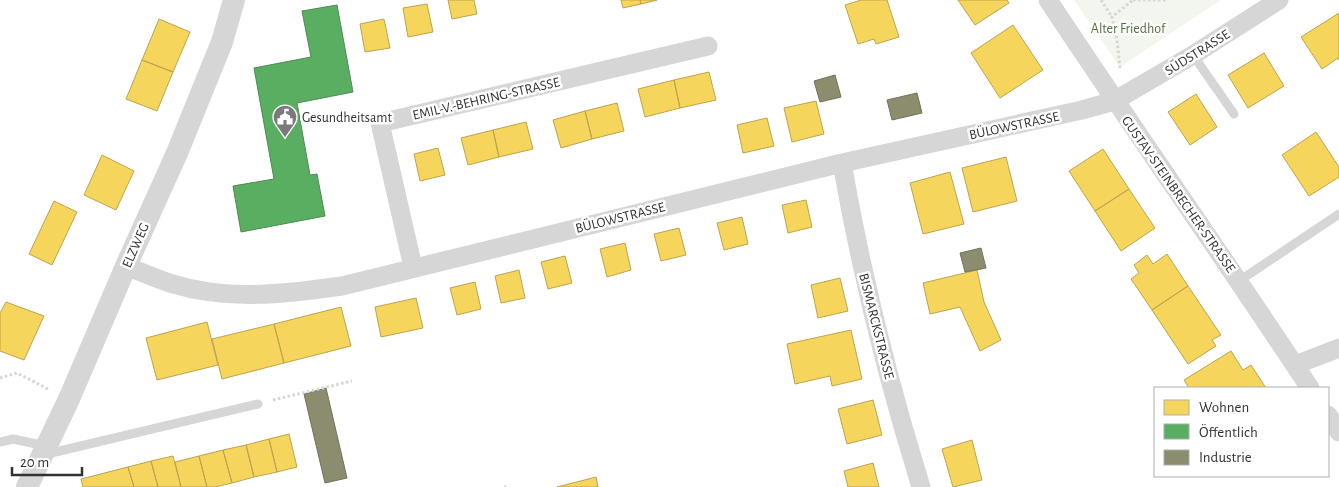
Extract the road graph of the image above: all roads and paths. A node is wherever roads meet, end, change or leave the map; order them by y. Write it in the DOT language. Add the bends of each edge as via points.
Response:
graph roads {
  1 [pos="234,0"];
  2 [pos="1048,0"];
  3 [pos="1101,0"];
  4 [pos="1132,0"];
  5 [pos="1167,0"];
  6 [pos="1279,0"];
  7 [pos="1112,17"];
  8 [pos="708,46"];
  9 [pos="1194,55"];
  10 [pos="1114,101"];
  11 [pos="1234,114"];
  12 [pos="842,163"];
  13 [pos="1339,214"];
  14 [pos="126,266"];
  15 [pos="413,267"];
  16 [pos="1239,281"];
  17 [pos="1339,348"];
  18 [pos="1295,365"];
  19 [pos="0,378"];
  20 [pos="352,381"];
  21 [pos="1309,387"];
  22 [pos="69,399"];
  23 [pos="258,404"];
  24 [pos="1329,417"];
  25 [pos="1339,432"];
  26 [pos="0,442"];
  27 [pos="44,451"];
  28 [pos="509,486"];
  29 [pos="27,487"];
  30 [pos="504,487"];
  31 [pos="921,487"];
  1 -- 14 [label="street, ELZWEG" via="222,42 177,153"];
  2 -- 10 [label="street, GUSTAV-STEINBRECHER-STRASSE"];
  3 -- 7 [label="path"];
  4 -- 5 [label="path"];
  4 -- 7 [label="path"];
  6 -- 9 [label="street, SÜDSTRASSE"];
  7 -- 10 [label="path" via="1120,60"];
  8 -- 15 [label="street, EMIL-V.-BEHRING-STRASSE" via="380,123"];
  9 -- 10 [label="street, SÜDSTRASSE"];
  9 -- 11 [label="lane"];
  10 -- 12 [label="street, BÜLOWSTRASSE"];
  10 -- 16 [label="street, GUSTAV-STEINBRECHER-STRASSE"];
  12 -- 15 [label="street, BÜLOWSTRASSE"];
  12 -- 31 [label="street, BISMARCKSTRASSE" via="853,229"];
  13 -- 16 [label="lane"];
  14 -- 15 [label="street, BÜLOWSTRASSE" via="174,284 216,293 260,295 342,286"];
  14 -- 22 [label="street, ELZWEG"];
  16 -- 18 [label="street, GUSTAV-STEINBRECHER-STRASSE"];
  17 -- 18 [label="street"];
  18 -- 21 [label="street, GUSTAV-STEINBRECHER-STRASSE"];
  19 -- 22 [label="path" via="17,373"];
  20 -- 23 [label="path"];
  22 -- 27 [label="street, ELZWEG"];
  23 -- 27 [label="lane"];
  24 -- 25 [label="street"];
  26 -- 27 [label="lane" via="13,439"];
  27 -- 29 [label="street, ELZWEG"];
  28 -- 30 [label="path"];
}
